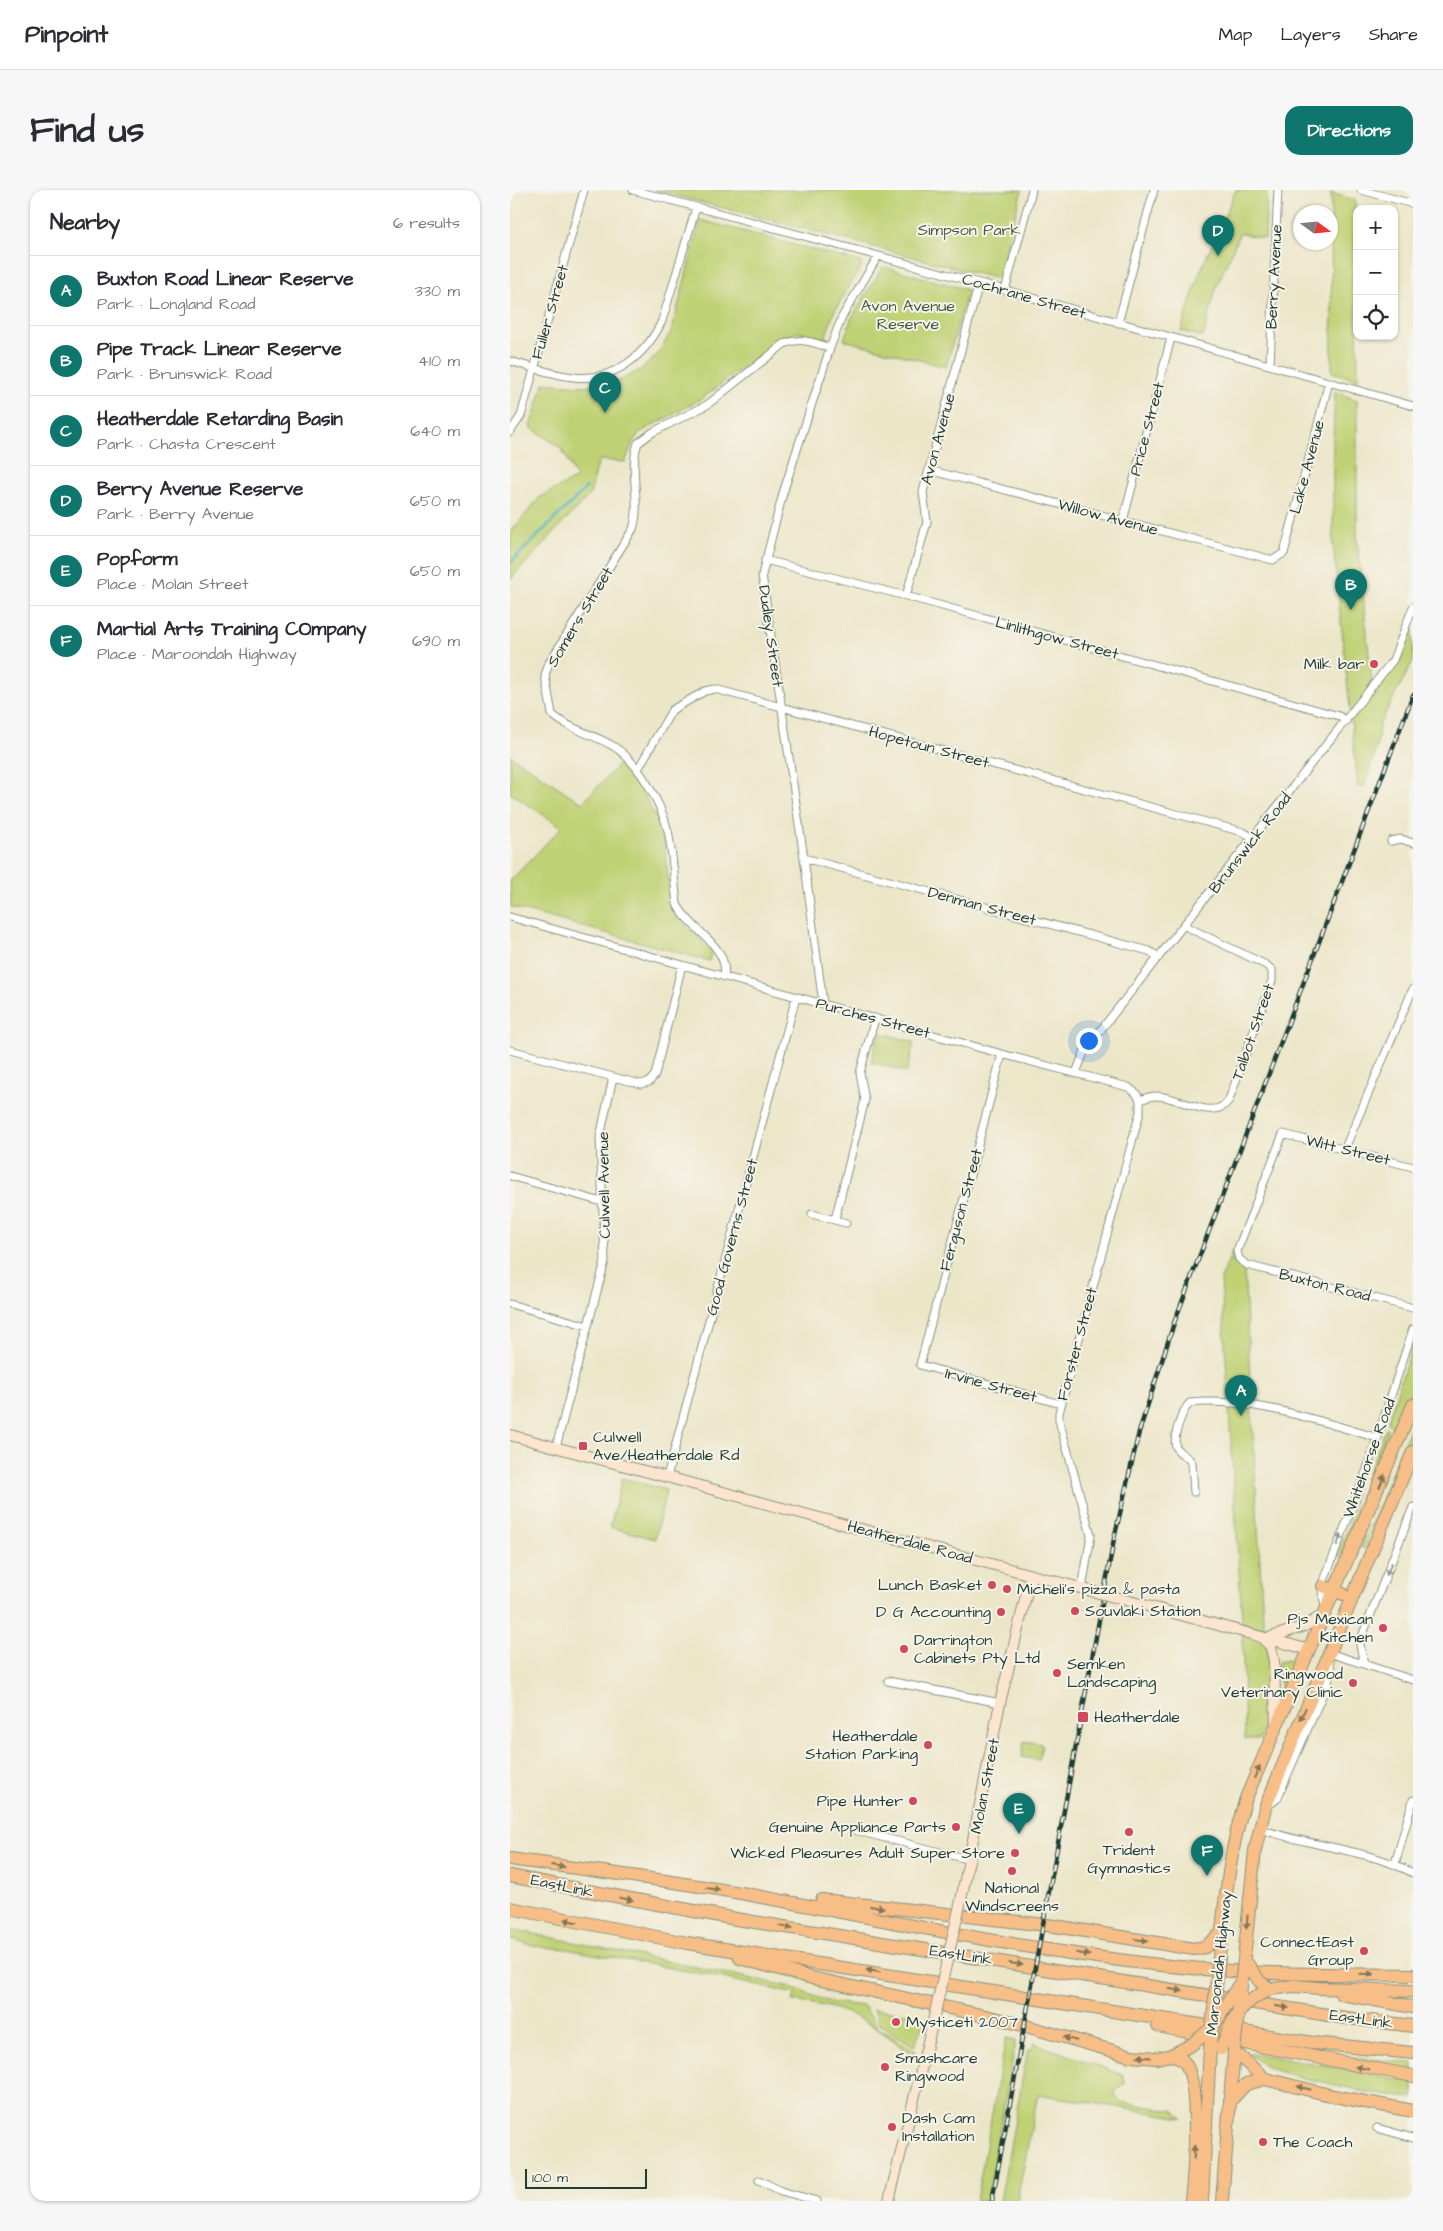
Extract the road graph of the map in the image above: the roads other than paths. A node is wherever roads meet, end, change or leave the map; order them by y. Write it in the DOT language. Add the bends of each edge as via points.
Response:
graph roads {
  1 [pos="584,190"];
  2 [pos="633,190"];
  3 [pos="1032,190"];
  4 [pos="1154,190"];
  5 [pos="1278,190"];
  6 [pos="1361,190"];
  7 [pos="1413,204"];
  8 [pos="696,208"];
  9 [pos="878,256"];
  10 [pos="979,283"];
  11 [pos="1005,290"];
  12 [pos="1118,323"];
  13 [pos="1171,338"];
  14 [pos="830,348"];
  15 [pos="510,361"];
  16 [pos="1270,364"];
  17 [pos="534,368"];
  18 [pos="1329,382"];
  19 [pos="1413,406"];
  20 [pos="510,432"];
  21 [pos="929,470"];
  22 [pos="1123,521"];
  23 [pos="1284,552"];
  24 [pos="765,560"];
  25 [pos="906,596"];
  26 [pos="1413,607"];
  27 [pos="782,708"];
  28 [pos="1346,721"];
  29 [pos="638,769"];
  30 [pos="1254,838"];
  31 [pos="1391,841"];
  32 [pos="1413,842"];
  33 [pos="804,858"];
  34 [pos="510,917"];
  35 [pos="1185,926"];
  36 [pos="1159,957"];
  37 [pos="682,965"];
  38 [pos="724,977"];
  39 [pos="1413,989"];
  40 [pos="796,997"];
  41 [pos="823,1004"];
  42 [pos="875,1018"];
  43 [pos="510,1050"];
  44 [pos="1002,1054"];
  45 [pos="1076,1073"];
  46 [pos="613,1078"];
  47 [pos="1140,1100"];
  48 [pos="1345,1148"];
  49 [pos="1413,1167"];
  50 [pos="510,1176"];
  51 [pos="602,1202"];
  52 [pos="812,1214"];
  53 [pos="835,1219"];
  54 [pos="846,1223"];
  55 [pos="1239,1259"];
  56 [pos="510,1304"];
  57 [pos="1413,1308"];
  58 [pos="588,1326"];
  59 [pos="1413,1329"];
  60 [pos="920,1365"];
  61 [pos="1061,1404"];
  62 [pos="1413,1405"];
  63 [pos="510,1435"];
  64 [pos="1378,1438"];
  65 [pos="556,1447"];
  66 [pos="1413,1452"];
  67 [pos="668,1477"];
  68 [pos="1194,1492"];
  69 [pos="1413,1507"];
  70 [pos="1031,1574"];
  71 [pos="1323,1586"];
  72 [pos="1082,1588"];
  73 [pos="1336,1591"];
  74 [pos="1352,1598"];
  75 [pos="1326,1612"];
  76 [pos="1264,1637"];
  77 [pos="1310,1650"];
  78 [pos="1329,1653"];
  79 [pos="1364,1664"];
  80 [pos="1413,1680"];
  81 [pos="888,1681"];
  82 [pos="1000,1703"];
  83 [pos="1276,1730"];
  84 [pos="1413,1800"];
  85 [pos="1258,1828"];
  86 [pos="854,1830"];
  87 [pos="510,1859"];
  88 [pos="970,1860"];
  89 [pos="1395,1864"];
  90 [pos="1413,1873"];
  91 [pos="510,1876"];
  92 [pos="742,1894"];
  93 [pos="510,1908"];
  94 [pos="1222,1933"];
  95 [pos="687,1943"];
  96 [pos="1244,1959"];
  97 [pos="1413,1975"];
  98 [pos="921,1979"];
  99 [pos="1242,1981"];
  100 [pos="1319,1988"];
  101 [pos="1271,1989"];
  102 [pos="1413,1990"];
  103 [pos="1413,2007"];
  104 [pos="1238,2012"];
  105 [pos="1214,2023"];
  106 [pos="1413,2026"];
  107 [pos="1223,2046"];
  108 [pos="1413,2053"];
  109 [pos="1171,2055"];
  110 [pos="1413,2076"];
  111 [pos="1265,2079"];
  112 [pos="1230,2101"];
  113 [pos="1410,2110"];
  114 [pos="1377,2128"];
  115 [pos="1413,2138"];
  116 [pos="759,2180"];
  117 [pos="817,2201"];
  118 [pos="889,2201"];
  119 [pos="1191,2201"];
  120 [pos="1202,2201"];
  121 [pos="1222,2201"];
  1 -- 17 [label="street, Fuller Street"];
  2 -- 8 [label="street, Cochrane Street"];
  3 -- 11 [label="street"];
  4 -- 12 [label="street"];
  5 -- 16 [label="street, Berry Avenue"];
  6 -- 7 [label="street"];
  8 -- 9 [label="street, Cochrane Street"];
  8 -- 17 [label="street" via="662,321 643,352 627,365 591,377 574,377"];
  9 -- 10 [label="street, Cochrane Street"];
  9 -- 14 [label="street, Dudley Street" via="842,317"];
  10 -- 11 [label="street, Cochrane Street"];
  10 -- 21 [label="street, Avon Avenue"];
  11 -- 12 [label="street, Cochrane Street"];
  12 -- 13 [label="street, Cochrane Street"];
  13 -- 16 [label="street, Cochrane Street"];
  13 -- 22 [label="street, Price Street"];
  14 -- 24 [label="street, Dudley Street"];
  14 -- 29 [label="street, Somers Street" via="796,339 784,344 707,405 654,432 638,444 635,458 636,521 633,529 549,663 545,675 552,714 613,746"];
  15 -- 17 [label="street"];
  16 -- 18 [label="street, Cochrane Street"];
  17 -- 20 [label="street, Fuller Street" via="521,416"];
  18 -- 19 [label="street, Cochrane Street"];
  18 -- 23 [label="street, Lake Avenue"];
  21 -- 22 [label="street, Willow Avenue"];
  21 -- 25 [label="street, Avon Avenue" via="923,492 927,522"];
  22 -- 23 [label="street, Willow Avenue" via="1273,560"];
  24 -- 25 [label="street, Linlithgow Street"];
  24 -- 27 [label="street, Dudley Street" via="762,575"];
  25 -- 28 [label="street, Linlithgow Street" via="1339,716"];
  26 -- 28 [label="street, Brunswick Road" via="1393,660"];
  27 -- 29 [label="street, Hopetoun Street" via="715,689 705,690 672,710"];
  27 -- 30 [label="street, Hopetoun Street" via="1243,832"];
  27 -- 33 [label="street, Dudley Street"];
  28 -- 30 [label="street, Brunswick Road"];
  29 -- 38 [label="street, Somers Street" via="668,831 677,904 682,914 721,953 725,963"];
  30 -- 35 [label="street, Brunswick Road"];
  31 -- 32 [label="street"];
  33 -- 36 [label="street, Denman Street" via="1149,951"];
  33 -- 41 [label="street, Dudley Street"];
  34 -- 37 [label="street, Purches Street"];
  35 -- 36 [label="street, Brunswick Road"];
  35 -- 47 [label="street, Talbot Street" via="1266,965 1272,970 1272,981 1224,1107 1212,1110 1156,1096"];
  36 -- 45 [label="street, Brunswick Road" via="1085,1050"];
  37 -- 38 [label="street, Purches Street"];
  37 -- 46 [label="street" via="655,1075 649,1082 641,1084"];
  38 -- 40 [label="street, Purches Street"];
  39 -- 48 [label="street"];
  40 -- 41 [label="street, Purches Street"];
  40 -- 67 [label="street, Good Governs Street"];
  41 -- 42 [label="street, Purches Street"];
  42 -- 44 [label="street, Purches Street"];
  42 -- 53 [label="street" via="860,1073 865,1100"];
  43 -- 46 [label="street"];
  44 -- 45 [label="street, Purches Street"];
  44 -- 60 [label="street, Ferguson Street"];
  45 -- 47 [label="street, Purches Street" via="1128,1087"];
  46 -- 51 [label="street, Culwell Avenue" via="600,1137"];
  47 -- 61 [label="street, Forster Street" via="1140,1112"];
  48 -- 49 [label="street, Witt Street"];
  48 -- 55 [label="street, Witt Street" via="1283,1134 1237,1251"];
  50 -- 51 [label="street"];
  51 -- 58 [label="street, Culwell Avenue" via="605,1261"];
  52 -- 53 [label="street"];
  53 -- 54 [label="street"];
  55 -- 57 [label="street, Buxton Road" via="1247,1265"];
  56 -- 58 [label="street"];
  58 -- 65 [label="street, Culwell Avenue"];
  59 -- 64 [label="street, Whitehorse Road"];
  60 -- 61 [label="street, Irvine Street"];
  61 -- 72 [label="street, Forster Street" via="1059,1420 1091,1535"];
  73 -- 62 [label="highway, Whitehorse Road, one-way"];
  63 -- 65 [label="main road, Heatherdale Road"];
  64 -- 68 [label="street" via="1266,1408 1236,1403 1190,1403 1183,1414 1175,1443 1192,1463"];
  71 -- 64 [label="street, Whitehorse Road, one-way"];
  65 -- 67 [label="main road, Heatherdale Road"];
  66 -- 74 [label="highway"];
  67 -- 70 [label="main road, Heatherdale Road"];
  69 -- 79 [label="street, one-way" via="1363,1634 1360,1645"];
  70 -- 72 [label="main road, Heatherdale Road"];
  70 -- 82 [label="main road, Molan Street"];
  71 -- 73 [label="highway"];
  71 -- 75 [label="street"];
  72 -- 76 [label="main road, Heatherdale Road, bridge"];
  73 -- 74 [label="highway"];
  73 -- 75 [label="highway, Whitehorse Road"];
  74 -- 78 [label="highway"];
  75 -- 76 [label="main road" via="1305,1626"];
  75 -- 77 [label="highway, Whitehorse Road"];
  76 -- 77 [label="main road, Heatherdale Road"];
  76 -- 83 [label="main road" via="1271,1647 1274,1661"];
  77 -- 78 [label="highway"];
  77 -- 83 [label="highway, Maroondah Highway"];
  78 -- 79 [label="street"];
  78 -- 85 [label="highway, Maroondah Highway, one-way"];
  79 -- 80 [label="street"];
  81 -- 82 [label="street"];
  82 -- 88 [label="main road, Molan Street"];
  94 -- 83 [label="highway, Maroondah Highway, one-way" via="1236,1833 1246,1798"];
  84 -- 89 [label="street"];
  85 -- 89 [label="street"];
  85 -- 96 [label="highway, Maroondah Highway, one-way"];
  86 -- 88 [label="street"];
  87 -- 92 [label="highway, one-way"];
  88 -- 118 [label="main road, Molan Street, bridge"];
  89 -- 90 [label="street"];
  91 -- 106 [label="highway, EastLink, one-way" via="736,1919"];
  92 -- 94 [label="highway, one-way" via="1055,1926 1194,1949 1205,1947"];
  92 -- 97 [label="highway, one-way" via="1108,1958 1267,1973"];
  95 -- 93 [label="highway, EastLink, one-way"];
  94 -- 105 [label="highway, Maroondah Highway, bridge"];
  98 -- 95 [label="highway, EastLink, one-way"];
  109 -- 95 [label="highway, one-way" via="1157,2058 1131,2056 1008,2021 808,1977"];
  96 -- 99 [label="highway, Maroondah Highway, bridge"];
  96 -- 101 [label="highway, bridge" via="1260,1982"];
  98 -- 108 [label="highway, EastLink" via="1313,2043"];
  110 -- 98 [label="highway, one-way"];
  99 -- 104 [label="highway, Maroondah Highway, bridge"];
  99 -- 105 [label="highway, bridge"];
  100 -- 101 [label="highway" via="1294,1986"];
  100 -- 102 [label="highway"];
  100 -- 103 [label="highway" via="1359,1999"];
  101 -- 104 [label="highway, bridge" via="1250,1999"];
  104 -- 107 [label="highway, Maroondah Highway, bridge"];
  105 -- 107 [label="highway, Maroondah Highway, bridge"];
  105 -- 107 [label="highway, bridge"];
  105 -- 109 [label="highway, bridge" via="1191,2045"];
  107 -- 111 [label="highway"];
  107 -- 112 [label="highway, Maroondah Highway"];
  107 -- 120 [label="highway, Maroondah Highway" via="1209,2064"];
  119 -- 109 [label="highway, one-way" via="1194,2096 1191,2074 1186,2064"];
  111 -- 112 [label="highway" via="1242,2088"];
  113 -- 111 [label="highway, one-way"];
  112 -- 121 [label="highway, Maroondah Highway"];
  114 -- 115 [label="street"];
  116 -- 117 [label="street" via="782,2191"];
}
